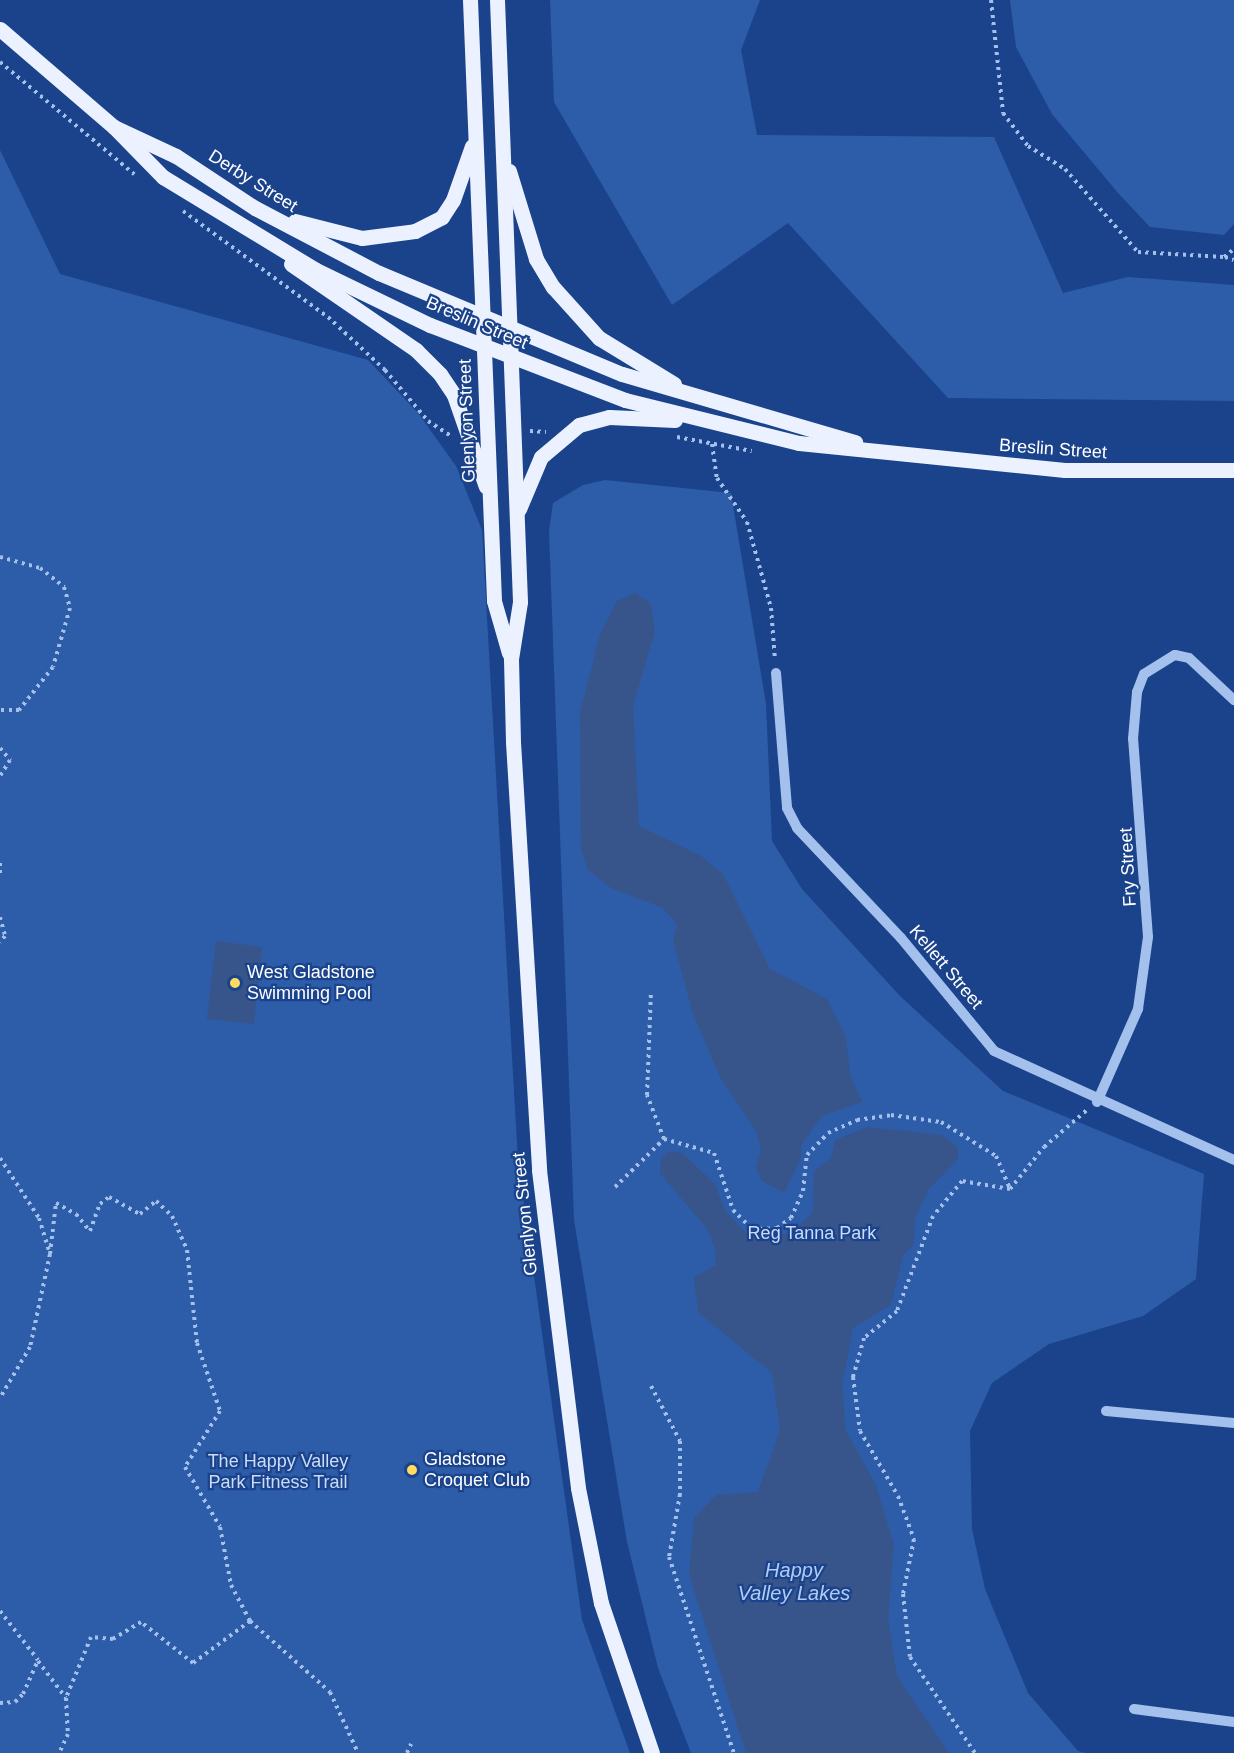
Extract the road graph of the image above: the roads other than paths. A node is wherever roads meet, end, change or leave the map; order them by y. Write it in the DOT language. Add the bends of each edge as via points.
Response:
graph roads {
  1 [pos="470,0"];
  2 [pos="497,0"];
  3 [pos="0,29"];
  4 [pos="114,127"];
  5 [pos="474,140"];
  6 [pos="502,145"];
  7 [pos="255,208"];
  8 [pos="261,240"];
  9 [pos="483,320"];
  10 [pos="508,330"];
  11 [pos="484,347"];
  12 [pos="509,358"];
  13 [pos="689,394"];
  14 [pos="693,420"];
  15 [pos="871,448"];
  16 [pos="1234,470"];
  17 [pos="489,495"];
  18 [pos="517,515"];
  19 [pos="511,659"];
  20 [pos="776,673"];
  21 [pos="1234,700"];
  22 [pos="1097,1102"];
  23 [pos="1234,1161"];
  24 [pos="1106,1411"];
  25 [pos="1234,1423"];
  26 [pos="1134,1709"];
  27 [pos="1234,1722"];
  28 [pos="652,1753"];
  1 -- 5 [label="main road, Glenlyon Street"];
  2 -- 6 [label="main road, Glenlyon Street"];
  3 -- 4 [label="main road, Derby Street"];
  4 -- 7 [label="main road, Derby Street" via="176,156"];
  4 -- 8 [label="main road, Breslin Street" via="163,177"];
  5 -- 7 [label="main road" via="453,200 442,217 415,231 362,238"];
  5 -- 9 [label="main road, Glenlyon Street"];
  6 -- 10 [label="main road, Glenlyon Street"];
  6 -- 13 [label="main road" via="536,260 553,287 599,338"];
  7 -- 9 [label="main road, Derby Street"];
  8 -- 11 [label="main road, Breslin Street" via="377,301"];
  8 -- 17 [label="main road" via="323,291 416,350 440,374 454,395"];
  9 -- 10 [label="main road, Derby Street"];
  9 -- 11 [label="main road, Glenlyon Street"];
  10 -- 12 [label="main road, Glenlyon Street"];
  10 -- 13 [label="main road, Breslin Street"];
  11 -- 12 [label="main road, Breslin Street"];
  11 -- 17 [label="main road, Glenlyon Street"];
  12 -- 14 [label="main road, Breslin Street"];
  12 -- 18 [label="main road, Glenlyon Street"];
  13 -- 15 [label="main road, Breslin Street" via="805,424"];
  14 -- 15 [label="main road, Breslin Street" via="799,443"];
  14 -- 18 [label="main road" via="609,417 579,425 542,457"];
  15 -- 16 [label="main road, Breslin Street" via="1065,470"];
  17 -- 19 [label="main road, Glenlyon Street" via="494,601"];
  18 -- 19 [label="main road, Glenlyon Street" via="520,602"];
  19 -- 28 [label="main road, Glenlyon Street" via="539,1170 578,1488 604,1612"];
  20 -- 22 [label="street, Kellett Street" via="788,808 797,828 901,938 994,1051"];
  21 -- 22 [label="street, Fry Street" via="1189,658 1161,661 1144,674 1137,692 1133,739 1148,937 1138,1010"];
  22 -- 23 [label="street, Kellett Street"];
  24 -- 25 [label="street"];
  26 -- 27 [label="street"];
}
